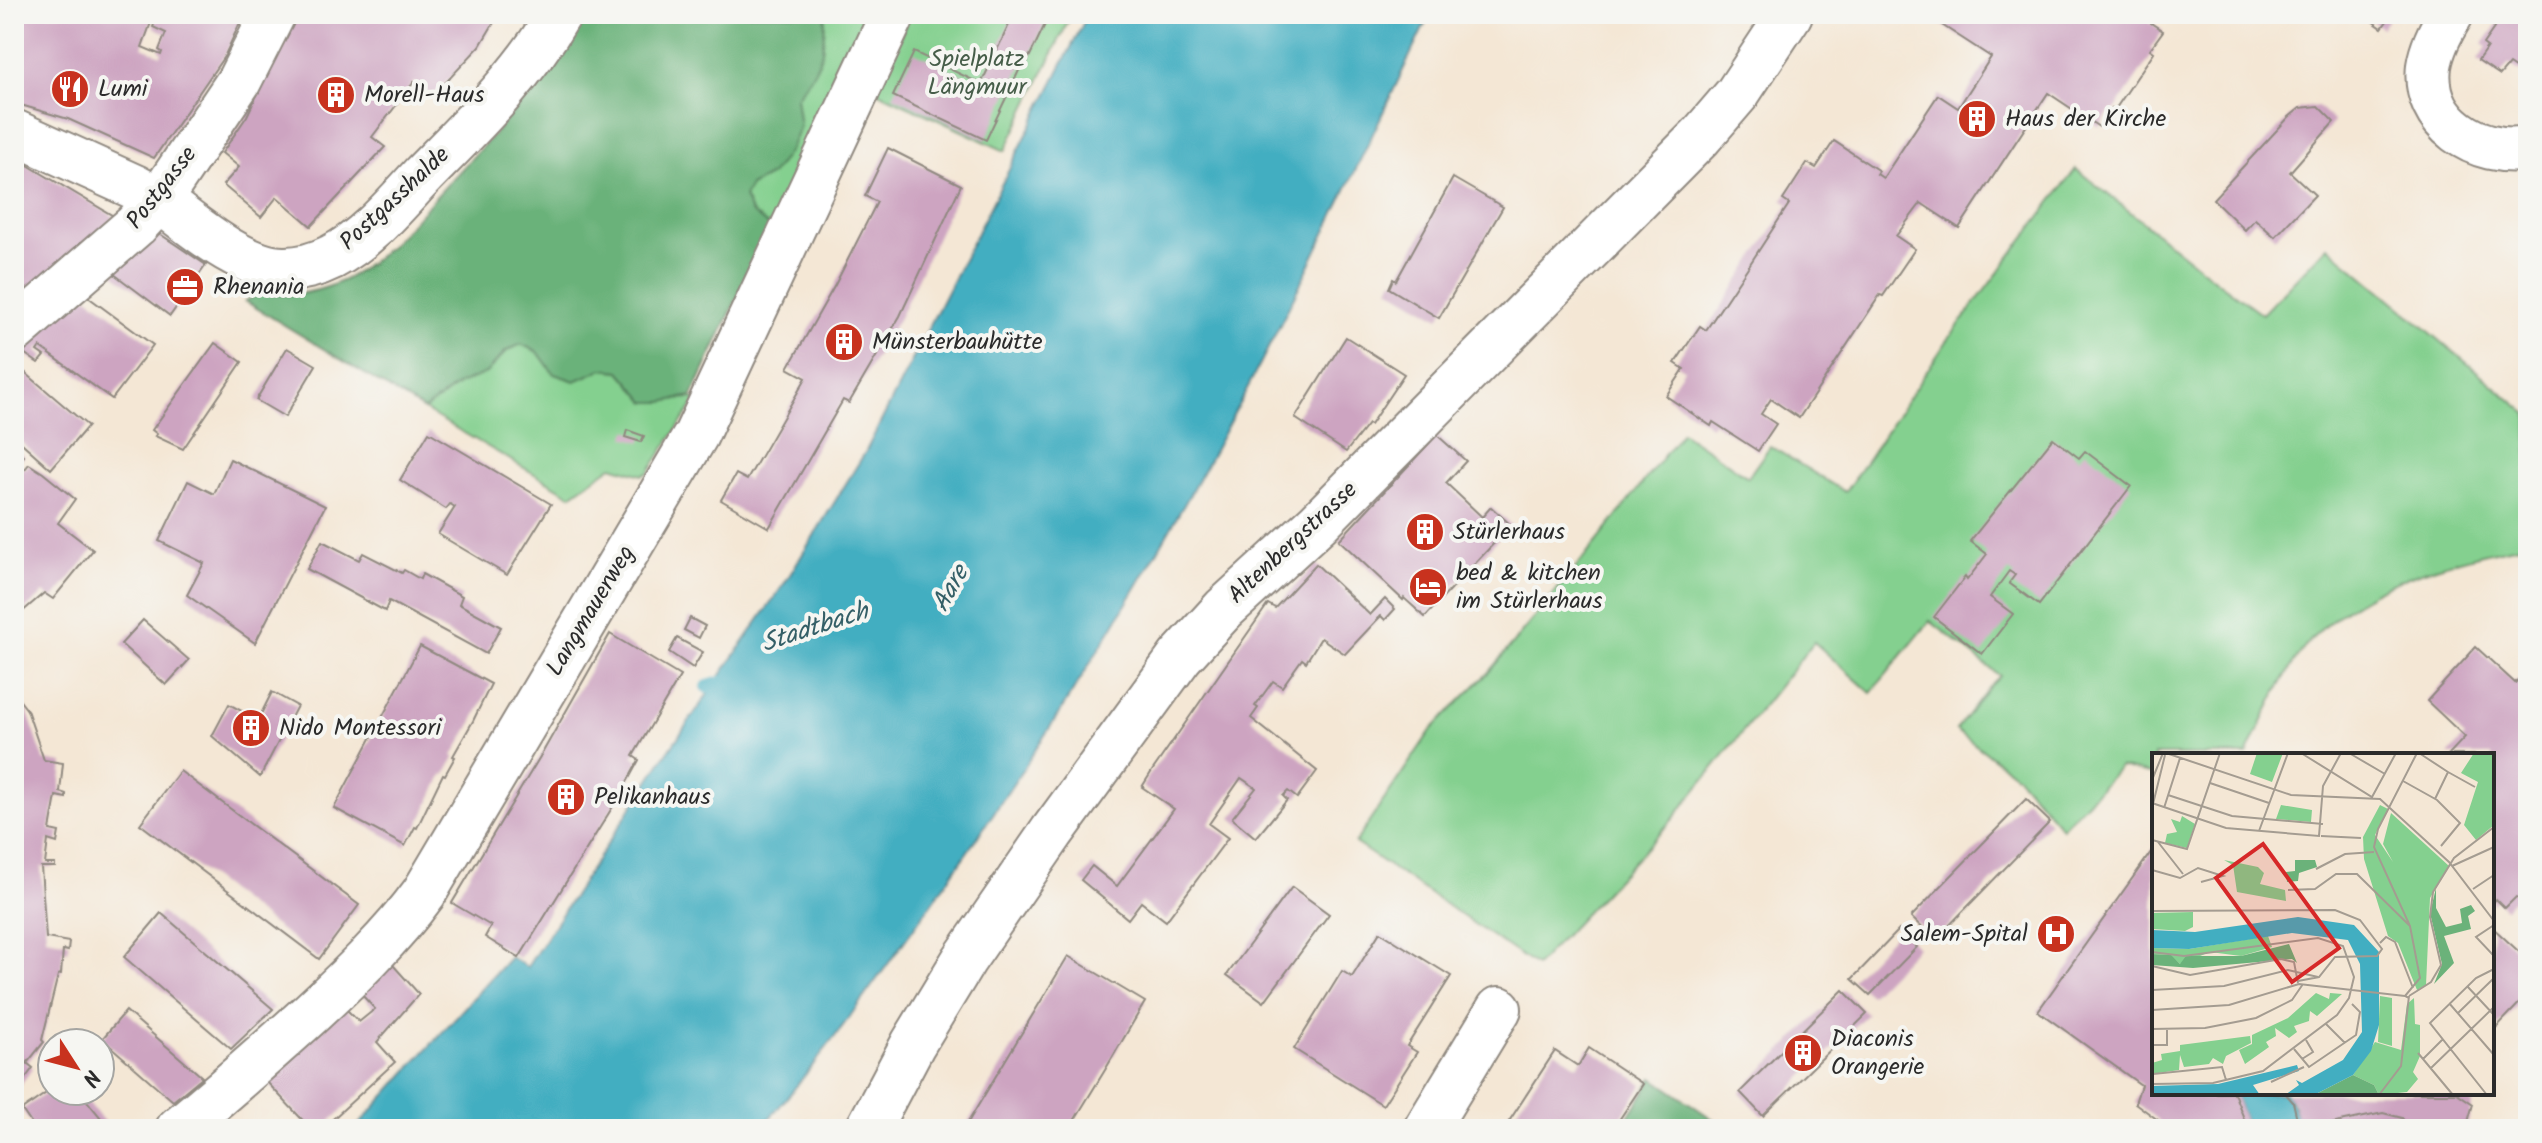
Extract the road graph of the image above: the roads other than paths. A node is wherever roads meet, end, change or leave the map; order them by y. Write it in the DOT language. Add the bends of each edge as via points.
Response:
graph roads {
  1 [pos="273,14"];
  2 [pos="559,14"];
  3 [pos="893,14"];
  4 [pos="1790,14"];
  5 [pos="2451,14"];
  6 [pos="14,132"];
  7 [pos="2528,148"];
  8 [pos="159,200"];
  9 [pos="14,331"];
  10 [pos="1499,1009"];
  11 [pos="178,1129"];
  12 [pos="868,1129"];
  13 [pos="1426,1129"];
  1 -- 8 [label="street, Postgasse" via="239,81"];
  2 -- 8 [label="street, Postgasshalde" via="496,100 372,227 332,257 286,269 257,265"];
  3 -- 11 [label="street, Langmauerweg" via="696,435 424,893 402,923 329,996"];
  4 -- 12 [label="street, Altenbergstrasse" via="1711,126 1180,657 964,960"];
  5 -- 7 [label="street" via="2429,68 2442,117 2460,135 2481,145"];
  6 -- 8 [label="street, Postgasshalde"];
  8 -- 9 [label="street, Postgasse"];
  10 -- 13 [label="street"];
}
